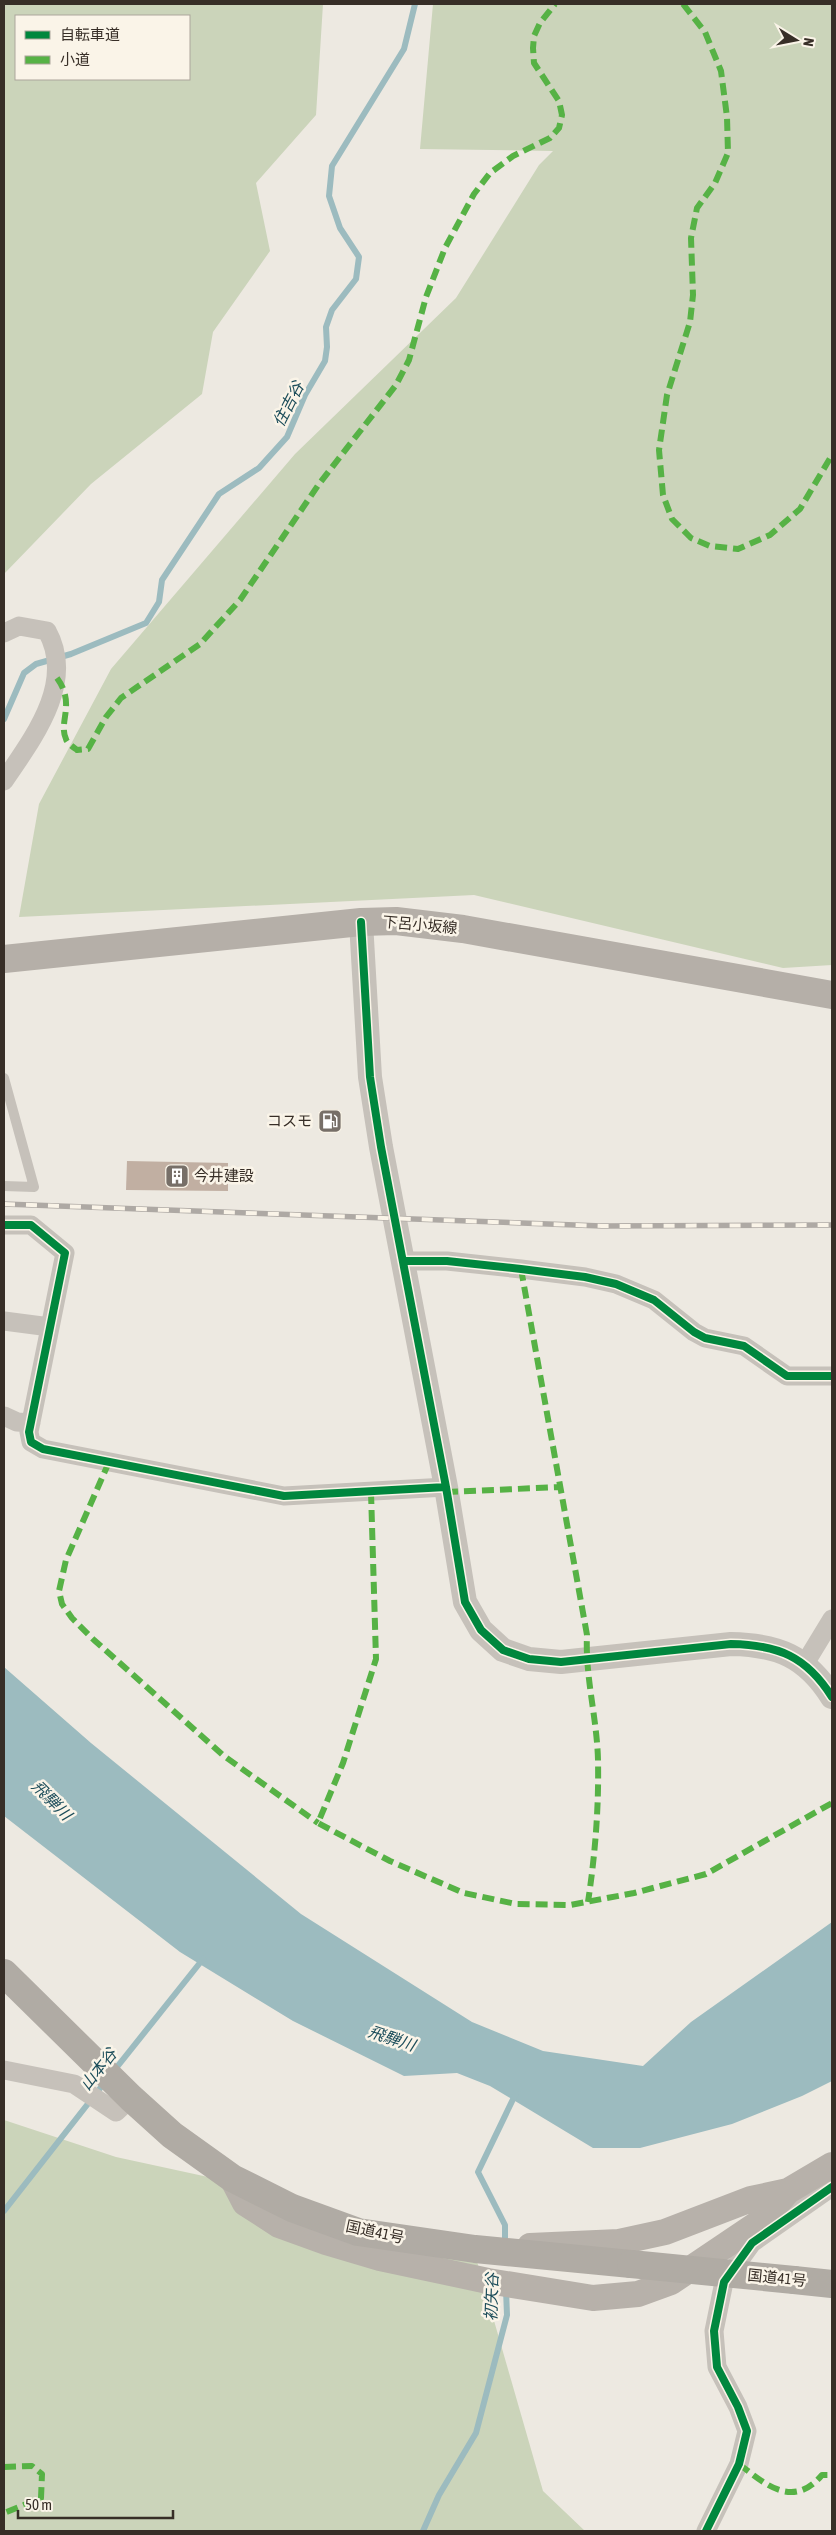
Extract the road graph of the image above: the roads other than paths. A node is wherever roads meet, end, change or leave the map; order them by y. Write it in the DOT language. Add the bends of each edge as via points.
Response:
graph roads {
  1 [pos="4,633"];
  2 [pos="4,781"];
  3 [pos="361,922"];
  4 [pos="4,959"];
  5 [pos="832,995"];
  6 [pos="4,1078"];
  7 [pos="4,1186"];
  8 [pos="4,1225"];
  9 [pos="403,1261"];
  10 [pos="4,1320"];
  11 [pos="50,1327"];
  12 [pos="832,1376"];
  13 [pos="4,1416"];
  14 [pos="30,1423"];
  15 [pos="446,1487"];
  16 [pos="832,1619"];
  17 [pos="804,1665"];
  18 [pos="832,1697"];
  19 [pos="4,1973"];
  20 [pos="4,2070"];
  21 [pos="131,2098"];
  22 [pos="832,2165"];
  23 [pos="232,2178"];
  24 [pos="832,2187"];
  25 [pos="788,2191"];
  26 [pos="508,2252"];
  27 [pos="832,2284"];
  28 [pos="706,2531"];
  1 -- 2 [label="street" via="19,626 46,631 54,644 57,678 52,699 27,747"];
  3 -- 4 [label="main road, 下呂小坂線"];
  3 -- 5 [label="main road, 下呂小坂線" via="396,921 463,929"];
  3 -- 9 [label="street" via="370,1077"];
  6 -- 7 [label="lane" via="34,1187"];
  8 -- 11 [label="street" via="31,1225 65,1253"];
  9 -- 12 [label="street" via="447,1261 585,1277 616,1284 654,1300 706,1338 744,1346 787,1376"];
  9 -- 15 [label="street"];
  10 -- 11 [label="street"];
  11 -- 14 [label="street"];
  13 -- 14 [label="street"];
  14 -- 15 [label="street" via="31,1442 43,1449 284,1496"];
  15 -- 17 [label="street" via="465,1602 481,1630 503,1650 529,1660 561,1662 731,1644 760,1645 785,1652"];
  16 -- 17 [label="street"];
  17 -- 18 [label="street"];
  19 -- 21 [label="highway, 国道41号"];
  20 -- 21 [label="street" via="74,2084 116,2112"];
  21 -- 23 [label="highway, 国道41号" via="172,2135"];
  22 -- 25 [label="main road"];
  23 -- 25 [label="main road" via="245,2203 279,2225 326,2242 380,2258 479,2279 593,2298 638,2294 671,2282 763,2220"];
  23 -- 26 [label="highway, 国道41号" via="292,2208 358,2232"];
  24 -- 28 [label="street" via="752,2242 724,2282 714,2331 717,2367 747,2431 739,2464"];
  25 -- 26 [label="main road" via="751,2199 665,2232 619,2242 517,2246"];
  26 -- 27 [label="highway, 国道41号, bridge"];
}
